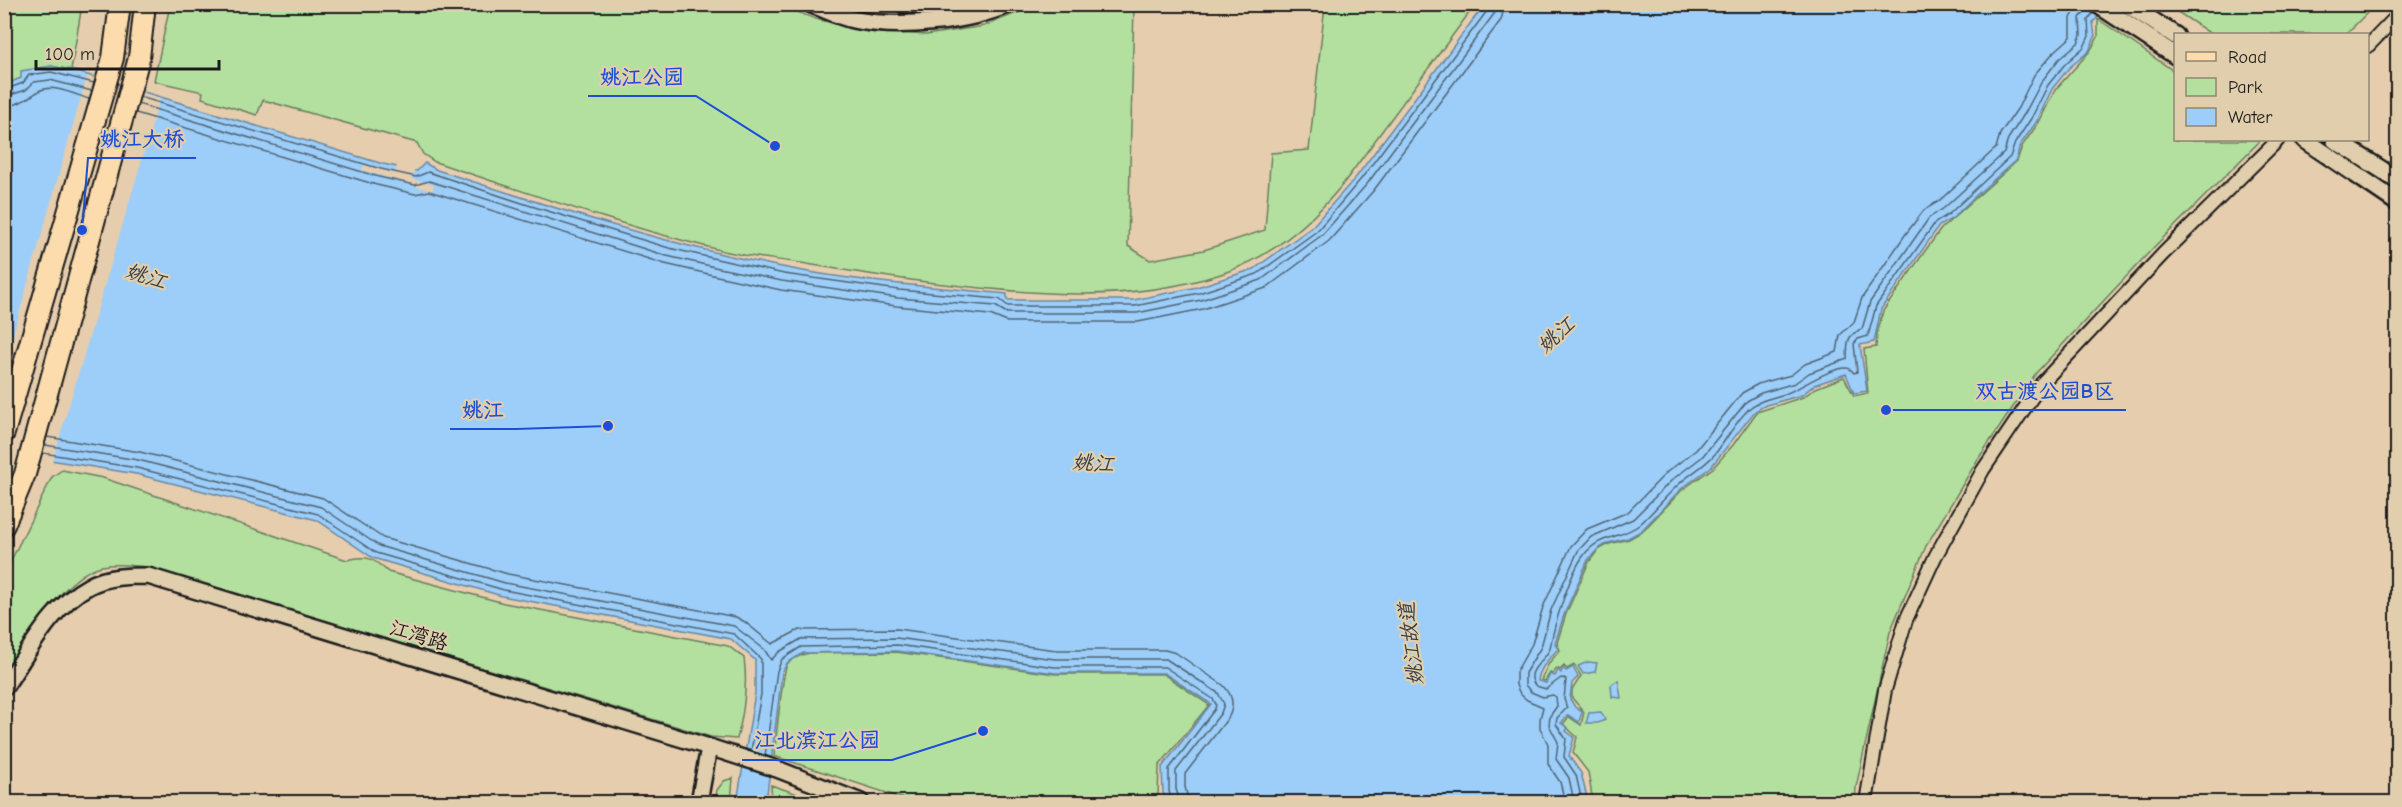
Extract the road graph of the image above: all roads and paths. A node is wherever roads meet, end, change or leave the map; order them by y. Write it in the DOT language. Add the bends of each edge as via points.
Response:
graph roads {
  1 [pos="120,4"];
  2 [pos="152,4"];
  3 [pos="811,4"];
  4 [pos="904,4"];
  5 [pos="920,4"];
  6 [pos="1009,4"];
  7 [pos="2097,4"];
  8 [pos="2133,8"];
  9 [pos="144,14"];
  10 [pos="2397,15"];
  11 [pos="2174,35"];
  12 [pos="2369,44"];
  13 [pos="2174,55"];
  14 [pos="2277,141"];
  15 [pos="2306,141"];
  16 [pos="2338,141"];
  17 [pos="2397,180"];
  18 [pos="2397,203"];
  19 [pos="4,433"];
  20 [pos="4,525"];
  21 [pos="4,688"];
  22 [pos="710,747"];
  23 [pos="699,802"];
  24 [pos="861,802"];
  25 [pos="1866,802"];
  1 -- 19 [label="main road" via="113,58"];
  2 -- 9 [label="main road"];
  3 -- 6 [label="main road" via="854,20 924,23"];
  4 -- 5 [label="main road"];
  7 -- 13 [label="main road"];
  8 -- 11 [label="main road"];
  9 -- 20 [label="main road" via="139,58 25,474"];
  10 -- 12 [label="street"];
  14 -- 25 [label="street" via="2163,254 2041,384 1983,470 1935,557 1906,621 1885,690"];
  15 -- 18 [label="main road"];
  16 -- 17 [label="main road"];
  21 -- 22 [label="street, 江湾路" via="55,613 78,594 91,585 119,577 148,576"];
  22 -- 23 [label="street"];
  22 -- 24 [label="street, 江湾路"];
}
